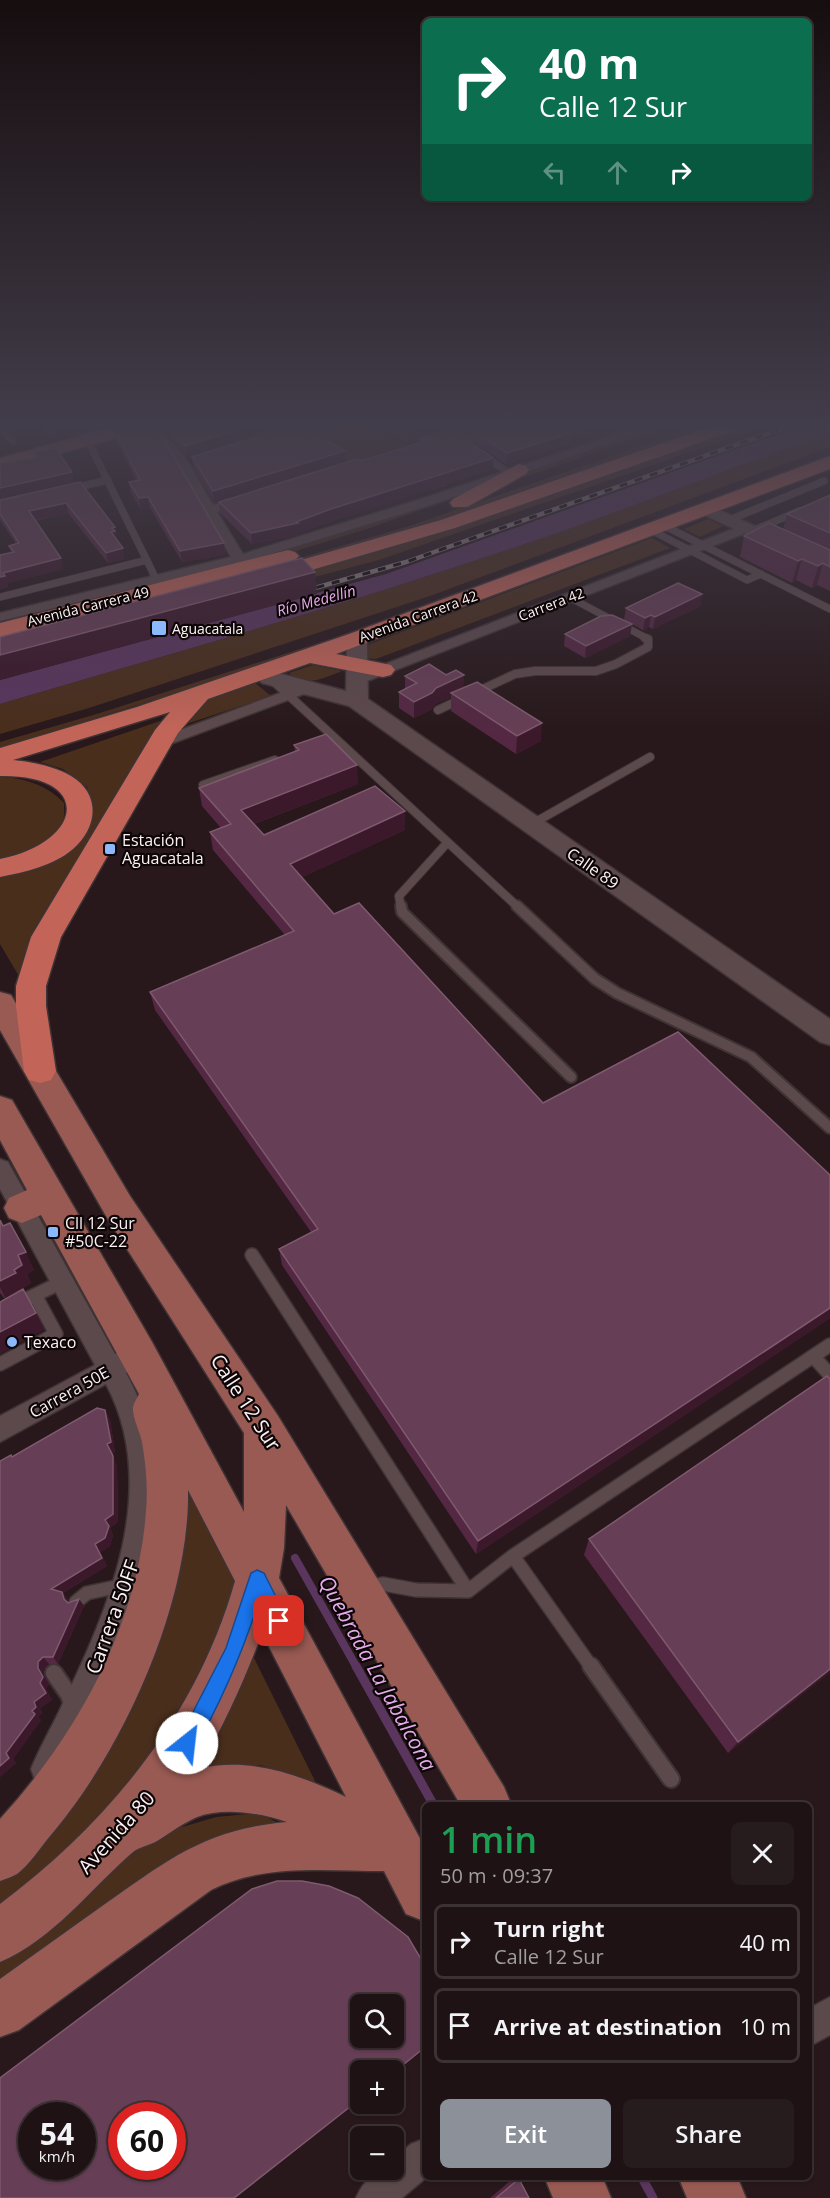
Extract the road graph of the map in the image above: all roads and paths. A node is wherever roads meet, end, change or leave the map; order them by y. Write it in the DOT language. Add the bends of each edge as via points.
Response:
graph roads {
  1 [pos="131,527"];
  2 [pos="220,527"];
  3 [pos="347,527"];
  4 [pos="386,527"];
  5 [pos="439,527"];
  6 [pos="646,527"];
  7 [pos="657,527"];
  8 [pos="741,527"];
  9 [pos="743,527"];
  10 [pos="696,547"];
  11 [pos="239,559"];
  12 [pos="147,560"];
  13 [pos="830,567"];
  14 [pos="761,574"];
  15 [pos="156,579"];
  16 [pos="0,597"];
  17 [pos="569,597"];
  18 [pos="830,609"];
  19 [pos="0,617"];
  20 [pos="0,627"];
  21 [pos="357,639"];
  22 [pos="0,648"];
  23 [pos="309,656"];
  24 [pos="383,670"];
  25 [pos="266,675"];
  26 [pos="357,682"];
  27 [pos="298,691"];
  28 [pos="201,693"];
  29 [pos="438,710"];
  30 [pos="0,738"];
  31 [pos="335,739"];
  32 [pos="324,742"];
  33 [pos="159,743"];
  34 [pos="0,756"];
  35 [pos="650,757"];
  36 [pos="280,758"];
  37 [pos="0,768"];
  38 [pos="203,785"];
  39 [pos="387,788"];
  40 [pos="377,791"];
  41 [pos="532,824"];
  42 [pos="447,843"];
  43 [pos="0,868"];
  44 [pos="0,1003"];
  45 [pos="830,1034"];
  46 [pos="40,1071"];
  47 [pos="571,1077"];
  48 [pos="0,1109"];
  49 [pos="830,1128"];
  50 [pos="0,1168"];
  51 [pos="35,1202"];
  52 [pos="252,1255"];
  53 [pos="62,1282"];
  54 [pos="35,1295"];
  55 [pos="18,1304"];
  56 [pos="830,1345"];
  57 [pos="813,1356"];
  58 [pos="124,1361"];
  59 [pos="0,1364"];
  60 [pos="830,1375"];
  61 [pos="264,1429"];
  62 [pos="0,1430"];
  63 [pos="513,1557"];
  64 [pos="257,1579"];
  65 [pos="128,1585"];
  66 [pos="360,1589"];
  67 [pos="468,1591"];
  68 [pos="76,1602"];
  69 [pos="54,1672"];
  70 [pos="74,1713"];
  71 [pos="671,1779"];
  72 [pos="486,1802"];
  73 [pos="114,1839"];
  74 [pos="399,1847"];
  75 [pos="0,1851"];
  76 [pos="0,1856"];
  77 [pos="422,1892"];
  78 [pos="0,1936"];
  79 [pos="0,2011"];
  80 [pos="830,2014"];
  81 [pos="812,2027"];
  82 [pos="422,2159"];
  83 [pos="574,2180"];
  84 [pos="708,2180"];
  85 [pos="374,2198"];
  86 [pos="583,2198"];
  87 [pos="718,2198"];
  1 -- 12 [label="lane"];
  2 -- 11 [label="street"];
  3 -- 11 [label="street"];
  4 -- 20 [label="highway, Avenida Carrera 49" via="325,546"];
  5 -- 22 [label="highway, Avenida Carrera 49" via="339,558"];
  6 -- 30 [label="highway, Avenida Carrera 42" via="194,680"];
  7 -- 10 [label="lane"];
  7 -- 10 [label="lane"];
  7 -- 21 [label="highway, Avenida Carrera 42"];
  8 -- 10 [label="street, Carrera 42"];
  9 -- 13 [label="street"];
  10 -- 14 [label="lane"];
  10 -- 14 [label="lane" via="747,580"];
  10 -- 17 [label="street, Carrera 42"];
  11 -- 15 [label="street"];
  12 -- 15 [label="lane"];
  12 -- 16 [label="lane"];
  14 -- 18 [label="lane"];
  15 -- 19 [label="street"];
  17 -- 24 [label="street, Carrera 42"];
  17 -- 29 [label="lane" via="648,639 648,646 598,671 515,674"];
  21 -- 23 [label="highway, Avenida Carrera 42"];
  21 -- 26 [label="street"];
  23 -- 25 [label="highway, Avenida Carrera 42"];
  23 -- 26 [label="highway"];
  24 -- 26 [label="highway"];
  25 -- 27 [label="street, Calle 89"];
  25 -- 28 [label="highway, Avenida Carrera 42"];
  26 -- 27 [label="street, Calle 89"];
  26 -- 41 [label="street, Calle 89"];
  27 -- 31 [label="lane"];
  27 -- 33 [label="street"];
  28 -- 33 [label="highway"];
  28 -- 34 [label="highway, Avenida Carrera 42"];
  31 -- 32 [label="lane"];
  31 -- 39 [label="lane"];
  33 -- 46 [label="highway" via="42,948 31,986"];
  35 -- 41 [label="lane"];
  36 -- 38 [label="lane"];
  37 -- 43 [label="highway" via="30,769 49,775 65,784 81,807 78,825 65,840 44,854"];
  39 -- 40 [label="lane"];
  39 -- 42 [label="lane"];
  41 -- 45 [label="street, Calle 89"];
  42 -- 47 [label="lane" via="399,896 402,912"];
  42 -- 49 [label="lane" via="595,979 751,1057"];
  44 -- 46 [label="main road, Calle 12 Sur"];
  46 -- 61 [label="main road, Calle 12 Sur" via="118,1206"];
  48 -- 51 [label="main road"];
  50 -- 51 [label="street"];
  51 -- 53 [label="street"];
  51 -- 58 [label="main road"];
  52 -- 67 [label="lane"];
  53 -- 54 [label="lane"];
  53 -- 58 [label="street"];
  54 -- 55 [label="lane"];
  54 -- 59 [label="lane" via="56,1334"];
  56 -- 57 [label="lane"];
  57 -- 60 [label="lane"];
  57 -- 63 [label="lane"];
  58 -- 62 [label="street, Carrera 50E"];
  58 -- 64 [label="main road"];
  58 -- 65 [label="street, Carrera 50FF" via="140,1442 142,1509 140,1538"];
  58 -- 76 [label="main road" via="161,1436 167,1475 166,1517 158,1567 138,1635 97,1728 71,1770"];
  61 -- 64 [label="main road, Avenida 80" via="264,1521"];
  61 -- 66 [label="main road, Calle 12 Sur"];
  63 -- 67 [label="lane"];
  63 -- 71 [label="lane"];
  64 -- 73 [label="main road, Avenida 80" via="234,1651 210,1702 166,1777"];
  64 -- 74 [label="main road"];
  65 -- 68 [label="lane" via="87,1593"];
  65 -- 70 [label="street, Carrera 50FF"];
  66 -- 67 [label="lane" via="384,1584 416,1590"];
  66 -- 72 [label="main road, Calle 12 Sur"];
  69 -- 70 [label="lane" via="69,1695"];
  70 -- 75 [label="street, Carrera 50FF"];
  73 -- 74 [label="main road" via="173,1804 205,1791 243,1787 283,1794"];
  73 -- 78 [label="main road, Avenida 80" via="65,1886"];
  74 -- 77 [label="main road"];
  74 -- 79 [label="main road" via="294,1846 224,1857 193,1872"];
  80 -- 81 [label="street"];
  82 -- 85 [label="street"];
  83 -- 86 [label="main road"];
  84 -- 87 [label="main road"];
}
